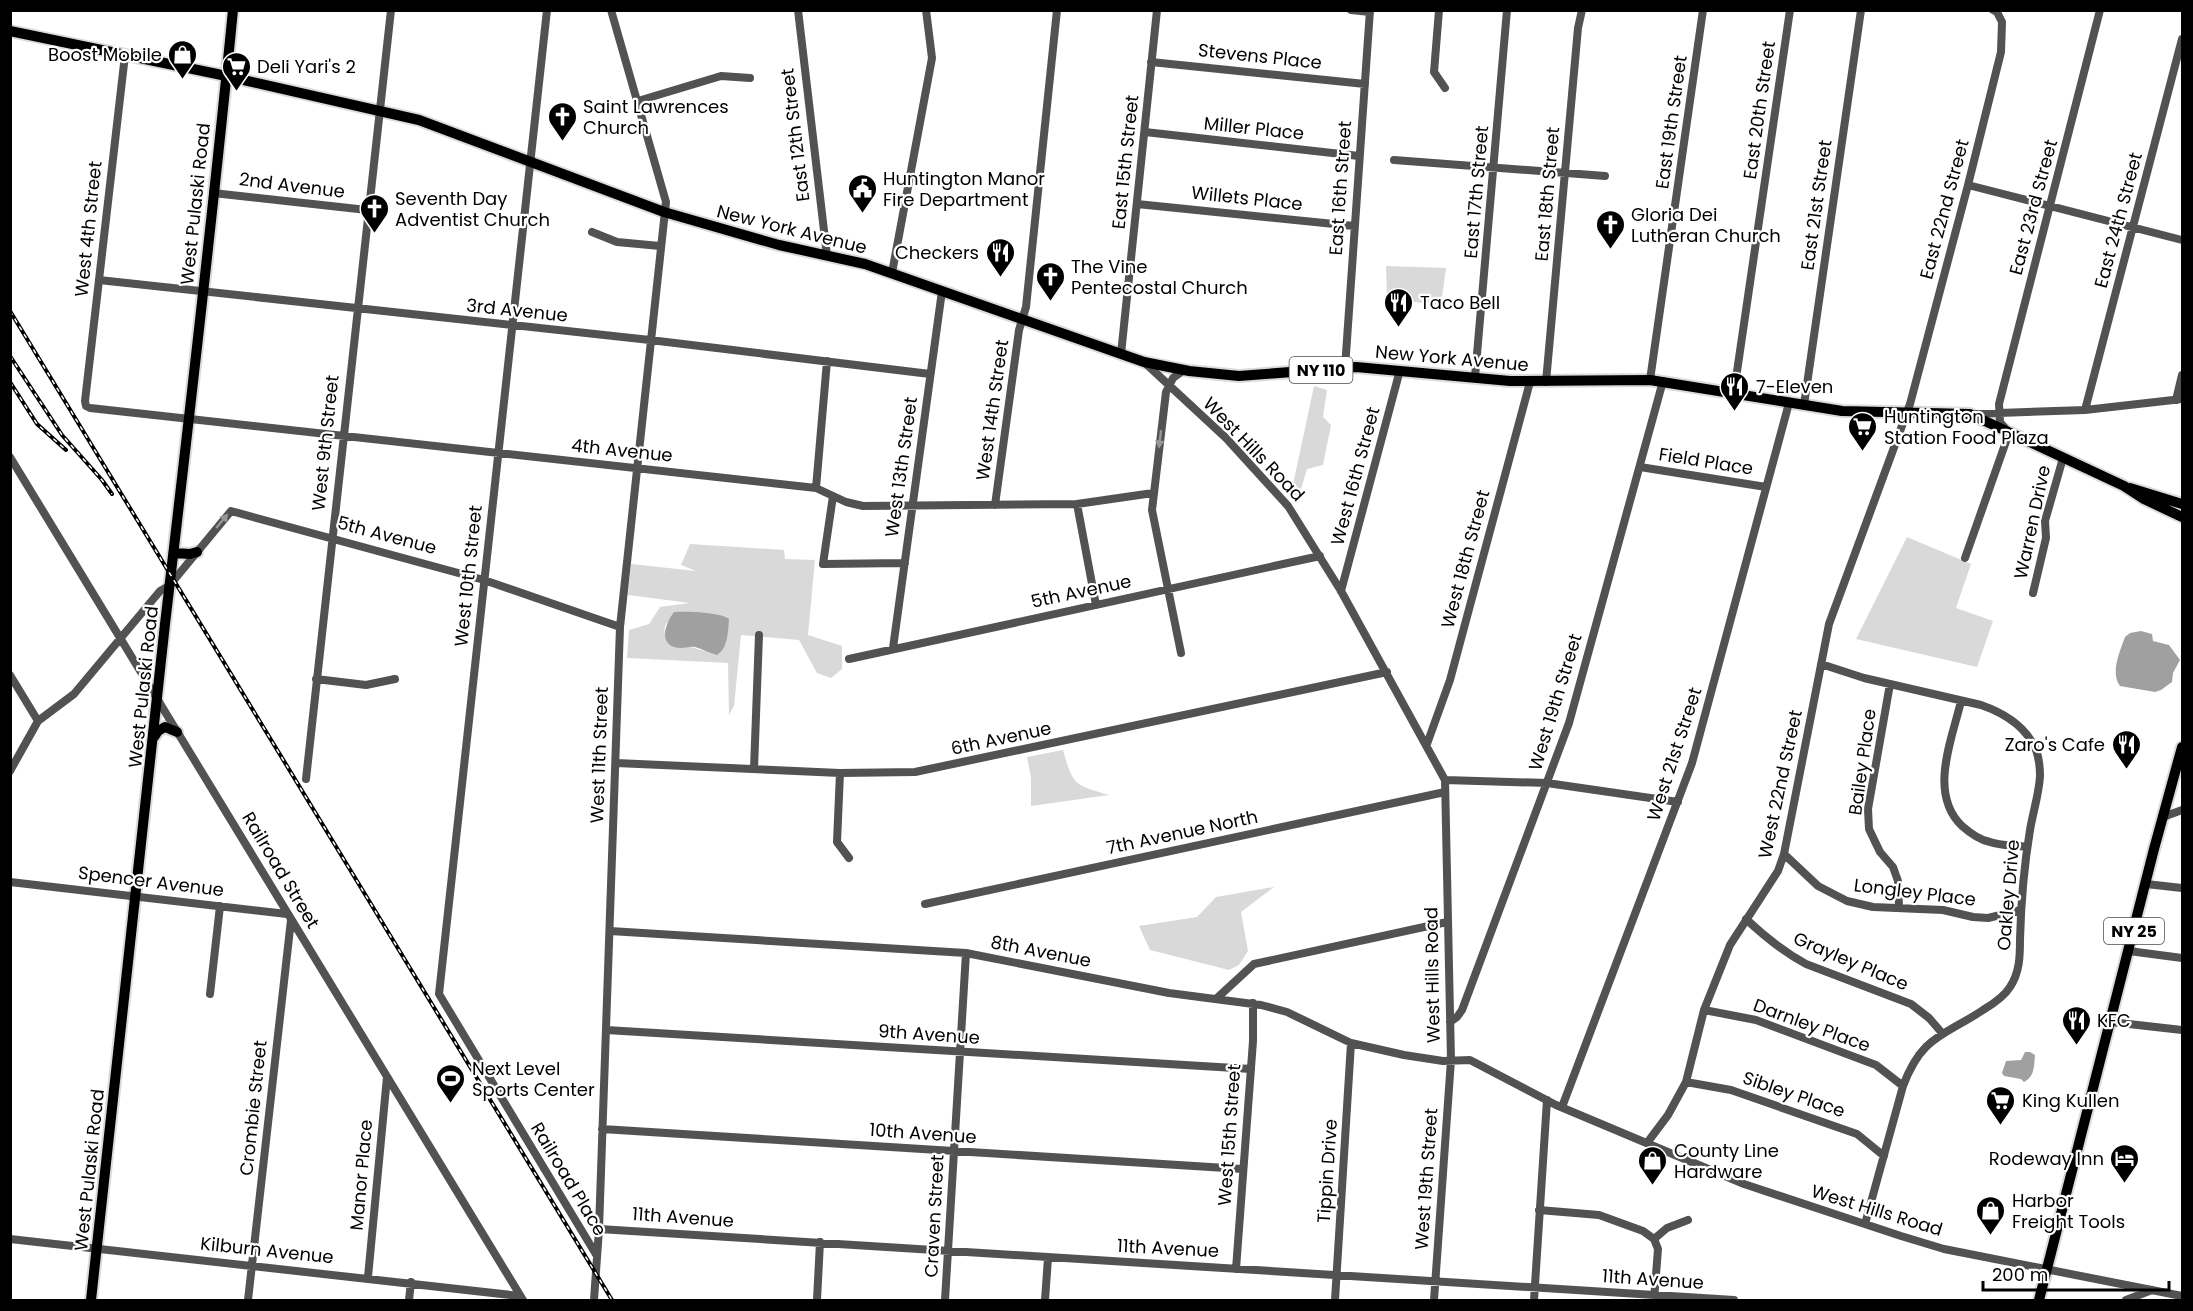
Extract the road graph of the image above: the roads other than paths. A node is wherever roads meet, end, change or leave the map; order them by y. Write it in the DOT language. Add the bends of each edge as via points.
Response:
graph roads {
  1 [pos="233,10"];
  2 [pos="391,10"];
  3 [pos="547,10"];
  4 [pos="610,10"];
  5 [pos="798,10"];
  6 [pos="926,10"];
  7 [pos="1057,10"];
  8 [pos="1157,10"];
  9 [pos="1351,10"];
  10 [pos="1439,10"];
  11 [pos="1507,10"];
  12 [pos="1582,10"];
  13 [pos="1703,10"];
  14 [pos="1790,10"];
  15 [pos="1861,10"];
  16 [pos="2100,10"];
  17 [pos="1370,11"];
  18 [pos="1995,11"];
  19 [pos="10,32"];
  20 [pos="2182,39"];
  21 [pos="125,55"];
  22 [pos="1151,62"];
  23 [pos="225,76"];
  24 [pos="750,78"];
  25 [pos="1365,84"];
  26 [pos="1445,88"];
  27 [pos="638,101"];
  28 [pos="379,111"];
  29 [pos="1145,132"];
  30 [pos="1359,156"];
  31 [pos="1394,160"];
  32 [pos="531,162"];
  33 [pos="1495,168"];
  34 [pos="1565,174"];
  35 [pos="1605,176"];
  36 [pos="1968,185"];
  37 [pos="213,193"];
  38 [pos="1137,204"];
  39 [pos="2050,207"];
  40 [pos="367,210"];
  41 [pos="664,212"];
  42 [pos="1354,226"];
  43 [pos="2133,227"];
  44 [pos="592,232"];
  45 [pos="2182,240"];
  46 [pos="660,246"];
  47 [pos="826,256"];
  48 [pos="892,273"];
  49 [pos="99,280"];
  50 [pos="942,291"];
  51 [pos="202,292"];
  52 [pos="357,309"];
  53 [pos="1023,319"];
  54 [pos="513,326"];
  55 [pos="650,340"];
  56 [pos="1121,354"];
  57 [pos="827,361"];
  58 [pos="1144,362"];
  59 [pos="1345,368"];
  60 [pos="1184,370"];
  61 [pos="1400,370"];
  62 [pos="930,374"];
  63 [pos="2182,375"];
  64 [pos="1475,377"];
  65 [pos="1650,380"];
  66 [pos="1546,381"];
  67 [pos="1663,381"];
  68 [pos="1530,382"];
  69 [pos="1169,386"];
  70 [pos="1734,392"];
  71 [pos="2179,400"];
  72 [pos="1789,402"];
  73 [pos="1804,405"];
  74 [pos="86,406"];
  75 [pos="2085,410"];
  76 [pos="1999,411"];
  77 [pos="1906,413"];
  78 [pos="1924,413"];
  79 [pos="1970,414"];
  80 [pos="187,419"];
  81 [pos="2009,433"];
  82 [pos="343,436"];
  83 [pos="498,453"];
  84 [pos="10,457"];
  85 [pos="2063,458"];
  86 [pos="1640,467"];
  87 [pos="637,469"];
  88 [pos="2124,486"];
  89 [pos="1766,487"];
  90 [pos="816,488"];
  91 [pos="1153,493"];
  92 [pos="833,496"];
  93 [pos="1077,504"];
  94 [pos="2182,504"];
  95 [pos="996,505"];
  96 [pos="912,507"];
  97 [pos="2182,517"];
  98 [pos="331,537"];
  99 [pos="197,552"];
  100 [pos="174,553"];
  101 [pos="1320,556"];
  102 [pos="1965,558"];
  103 [pos="904,563"];
  104 [pos="484,580"];
  105 [pos="171,583"];
  106 [pos="1168,590"];
  107 [pos="1341,591"];
  108 [pos="2033,593"];
  109 [pos="1096,605"];
  110 [pos="620,627"];
  111 [pos="759,635"];
  112 [pos="120,639"];
  113 [pos="893,648"];
  114 [pos="1181,653"];
  115 [pos="849,658"];
  116 [pos="1821,664"];
  117 [pos="1387,672"];
  118 [pos="10,675"];
  119 [pos="316,679"];
  120 [pos="395,679"];
  121 [pos="1890,684"];
  122 [pos="158,699"];
  123 [pos="1961,701"];
  124 [pos="38,721"];
  125 [pos="177,732"];
  126 [pos="154,737"];
  127 [pos="1427,744"];
  128 [pos="2182,747"];
  129 [pos="616,763"];
  130 [pos="754,769"];
  131 [pos="10,771"];
  132 [pos="840,773"];
  133 [pos="306,778"];
  134 [pos="1445,780"];
  135 [pos="1547,783"];
  136 [pos="1445,792"];
  137 [pos="1678,802"];
  138 [pos="2182,810"];
  139 [pos="2163,817"];
  140 [pos="2027,847"];
  141 [pos="1784,854"];
  142 [pos="849,858"];
  143 [pos="10,882"];
  144 [pos="2146,884"];
  145 [pos="2182,888"];
  146 [pos="136,896"];
  147 [pos="925,904"];
  148 [pos="220,906"];
  149 [pos="1899,908"];
  150 [pos="2021,910"];
  151 [pos="289,916"];
  152 [pos="1746,919"];
  153 [pos="1447,922"];
  154 [pos="610,931"];
  155 [pos="2128,951"];
  156 [pos="966,953"];
  157 [pos="2182,958"];
  158 [pos="210,994"];
  159 [pos="439,994"];
  160 [pos="1216,998"];
  161 [pos="1253,1003"];
  162 [pos="1704,1010"];
  163 [pos="1450,1022"];
  164 [pos="2111,1022"];
  165 [pos="606,1030"];
  166 [pos="2182,1030"];
  167 [pos="1942,1033"];
  168 [pos="1351,1043"];
  169 [pos="961,1052"];
  170 [pos="1451,1060"];
  171 [pos="1251,1069"];
  172 [pos="387,1076"];
  173 [pos="1686,1082"];
  174 [pos="1903,1086"];
  175 [pos="1546,1100"];
  176 [pos="1562,1107"];
  177 [pos="602,1129"];
  178 [pos="1647,1143"];
  179 [pos="954,1152"];
  180 [pos="1884,1156"];
  181 [pos="1242,1169"];
  182 [pos="1539,1210"];
  183 [pos="1688,1220"];
  184 [pos="1865,1224"];
  185 [pos="599,1228"];
  186 [pos="10,1239"];
  187 [pos="1654,1239"];
  188 [pos="820,1242"];
  189 [pos="97,1248"];
  190 [pos="949,1251"];
  191 [pos="598,1257"];
  192 [pos="1048,1258"];
  193 [pos="252,1265"];
  194 [pos="1236,1269"];
  195 [pos="2046,1269"];
  196 [pos="1336,1276"];
  197 [pos="368,1277"];
  198 [pos="411,1282"];
  199 [pos="1436,1282"];
  200 [pos="1535,1288"];
  201 [pos="2152,1290"];
  202 [pos="2182,1296"];
  203 [pos="521,1298"];
  204 [pos="1655,1298"];
  205 [pos="91,1300"];
  206 [pos="248,1300"];
  207 [pos="409,1300"];
  208 [pos="594,1300"];
  209 [pos="816,1300"];
  210 [pos="945,1300"];
  211 [pos="1045,1300"];
  212 [pos="1335,1300"];
  213 [pos="1434,1300"];
  214 [pos="1534,1300"];
  215 [pos="1734,1300"];
  216 [pos="2038,1300"];
  217 [pos="2126,1300"];
  1 -- 23 [label="main road, West Pulaski Road"];
  2 -- 28 [label="street, West 9th Street"];
  3 -- 32 [label="street, West 10th Street"];
  4 -- 27 [label="street, West 11th Street"];
  5 -- 47 [label="street, East 12th Street"];
  6 -- 48 [label="street" via="932,58"];
  7 -- 53 [label="street, West 14th Street"];
  8 -- 22 [label="street, East 15th Street"];
  9 -- 17 [label="street"];
  10 -- 26 [label="street" via="1434,72"];
  11 -- 33 [label="street, East 17th Street"];
  12 -- 34 [label="street, East 18th Street"];
  13 -- 65 [label="street, East 19th Street"];
  14 -- 70 [label="street, East 20th Street"];
  15 -- 73 [label="street, East 21st Street"];
  16 -- 39 [label="street, East 23rd Street"];
  17 -- 25 [label="street, East 16th Street"];
  18 -- 36 [label="street, East 22nd Street" via="2002,22 2001,52"];
  19 -- 21 [label="main road, New York Avenue / NY 110"];
  20 -- 43 [label="street, East 24th Street"];
  21 -- 23 [label="main road, New York Avenue / NY 110"];
  21 -- 49 [label="street, West 4th Street"];
  22 -- 25 [label="street, Stevens Place"];
  22 -- 29 [label="street, East 15th Street"];
  23 -- 28 [label="main road, New York Avenue / NY 110"];
  23 -- 37 [label="main road, West Pulaski Road"];
  24 -- 27 [label="street" via="721,76"];
  25 -- 30 [label="street, East 16th Street"];
  27 -- 41 [label="street, West 11th Street" via="665,197"];
  28 -- 32 [label="main road, New York Avenue / NY 110" via="419,120"];
  28 -- 40 [label="street, West 9th Street"];
  29 -- 30 [label="street, Miller Place"];
  29 -- 38 [label="street, East 15th Street"];
  30 -- 42 [label="street, East 16th Street"];
  31 -- 33 [label="street"];
  32 -- 41 [label="main road, New York Avenue / NY 110"];
  32 -- 54 [label="street, West 10th Street"];
  33 -- 34 [label="street"];
  33 -- 64 [label="street, East 17th Street"];
  34 -- 35 [label="street"];
  34 -- 66 [label="street, East 18th Street"];
  36 -- 39 [label="street"];
  36 -- 77 [label="street, East 22nd Street"];
  37 -- 40 [label="street, 2nd Avenue"];
  37 -- 51 [label="main road, West Pulaski Road"];
  38 -- 42 [label="street, Willets Place"];
  38 -- 56 [label="street, East 15th Street"];
  39 -- 43 [label="street"];
  39 -- 76 [label="street, East 23rd Street"];
  40 -- 52 [label="street, West 9th Street"];
  41 -- 46 [label="street, West 11th Street"];
  41 -- 47 [label="main road, New York Avenue / NY 110"];
  42 -- 59 [label="street, East 16th Street"];
  43 -- 45 [label="street"];
  43 -- 75 [label="street, East 24th Street"];
  44 -- 46 [label="street" via="617,242"];
  46 -- 55 [label="street, West 11th Street"];
  47 -- 48 [label="main road, New York Avenue / NY 110"];
  48 -- 50 [label="main road, New York Avenue / NY 110"];
  49 -- 51 [label="street, 3rd Avenue"];
  49 -- 74 [label="street, West 4th Street"];
  50 -- 53 [label="main road, New York Avenue / NY 110"];
  50 -- 62 [label="street, West 13th Street"];
  51 -- 52 [label="street, 3rd Avenue"];
  51 -- 80 [label="main road, West Pulaski Road"];
  52 -- 54 [label="street, 3rd Avenue"];
  52 -- 82 [label="street, West 9th Street"];
  53 -- 56 [label="main road, New York Avenue / NY 110"];
  53 -- 95 [label="street, West 14th Street"];
  54 -- 55 [label="street, 3rd Avenue"];
  54 -- 83 [label="street, West 10th Street"];
  55 -- 57 [label="street, 3rd Avenue"];
  55 -- 87 [label="street, West 11th Street"];
  56 -- 58 [label="main road, New York Avenue / NY 110"];
  57 -- 62 [label="street, 3rd Avenue"];
  57 -- 90 [label="street"];
  58 -- 60 [label="main road, New York Avenue / NY 110"];
  58 -- 69 [label="street, West Hills Road"];
  59 -- 60 [label="main road, New York Avenue / NY 110" via="1239,376"];
  59 -- 61 [label="main road, New York Avenue / NY 110"];
  60 -- 69 [label="street"];
  61 -- 64 [label="main road, New York Avenue / NY 110"];
  61 -- 107 [label="street, West 16th Street"];
  62 -- 96 [label="street, West 13th Street"];
  63 -- 71 [label="street"];
  64 -- 68 [label="main road, New York Avenue / NY 110"];
  65 -- 66 [label="main road, New York Avenue / NY 110"];
  65 -- 67 [label="main road, New York Avenue / NY 110"];
  66 -- 68 [label="main road, New York Avenue / NY 110"];
  67 -- 70 [label="main road, New York Avenue / NY 110"];
  67 -- 86 [label="street, West 19th Street"];
  68 -- 127 [label="street, West 18th Street" via="1450,680"];
  69 -- 91 [label="street, one-way"];
  69 -- 101 [label="street, West Hills Road" via="1226,438 1288,506"];
  70 -- 72 [label="main road, New York Avenue / NY 110"];
  71 -- 75 [label="street, New York Avenue"];
  72 -- 73 [label="main road, New York Avenue / NY 110"];
  72 -- 89 [label="street, West 21st Street"];
  73 -- 77 [label="main road, New York Avenue / NY 110" via="1842,411"];
  74 -- 80 [label="street, 4th Avenue"];
  75 -- 76 [label="street, New York Avenue"];
  76 -- 79 [label="street, New York Avenue"];
  76 -- 81 [label="street" via="2000,422"];
  77 -- 78 [label="main road, New York Avenue / NY 110"];
  77 -- 116 [label="street, West 22nd Street" via="1834,612"];
  78 -- 79 [label="main road, New York Avenue / NY 110"];
  78 -- 81 [label="main road, NY 110"];
  79 -- 81 [label="main road, NY 110"];
  80 -- 82 [label="street, 4th Avenue"];
  80 -- 100 [label="main road, West Pulaski Road"];
  81 -- 85 [label="main road, NY 110"];
  81 -- 102 [label="street"];
  82 -- 83 [label="street, 4th Avenue"];
  82 -- 98 [label="street, West 9th Street"];
  83 -- 87 [label="street, 4th Avenue"];
  83 -- 104 [label="street, West 10th Street"];
  84 -- 112 [label="street, Railroad Street"];
  85 -- 88 [label="main road, NY 110"];
  85 -- 108 [label="street, Warren Drive" via="2045,521 2046,538"];
  86 -- 89 [label="street, Field Place"];
  86 -- 135 [label="street, West 19th Street" via="1569,723"];
  87 -- 90 [label="street, 4th Avenue"];
  87 -- 110 [label="street, West 11th Street"];
  88 -- 94 [label="main road, NY 110"];
  88 -- 97 [label="main road, NY 110"];
  89 -- 137 [label="street, West 21st Street"];
  90 -- 92 [label="street, 4th Avenue"];
  91 -- 93 [label="street, 4th Avenue"];
  91 -- 106 [label="street" via="1152,510"];
  92 -- 96 [label="street, 4th Avenue" via="854,505"];
  92 -- 103 [label="street" via="823,564"];
  93 -- 95 [label="street, 4th Avenue"];
  93 -- 109 [label="street"];
  95 -- 96 [label="street, 4th Avenue"];
  96 -- 103 [label="street, West 13th Street"];
  99 -- 98 [label="street, 5th Avenue, one-way" via="231,511"];
  98 -- 104 [label="street, 5th Avenue"];
  98 -- 119 [label="street, West 9th Street"];
  99 -- 100 [label="main road"];
  99 -- 105 [label="street, 5th Avenue"];
  100 -- 105 [label="main road, West Pulaski Road"];
  101 -- 106 [label="street, 5th Avenue"];
  101 -- 107 [label="street, West Hills Road"];
  103 -- 113 [label="street, West 13th Street"];
  104 -- 110 [label="street, 5th Avenue"];
  104 -- 159 [label="street, West 10th Street"];
  105 -- 112 [label="street, 5th Avenue"];
  105 -- 122 [label="main road, West Pulaski Road"];
  106 -- 109 [label="street, 5th Avenue"];
  106 -- 114 [label="street"];
  107 -- 117 [label="street, West Hills Road"];
  109 -- 113 [label="street, 5th Avenue"];
  110 -- 129 [label="street, West 11th Street"];
  111 -- 130 [label="street"];
  112 -- 122 [label="street, Railroad Street"];
  112 -- 124 [label="street, 5th Avenue" via="74,694"];
  113 -- 115 [label="street, 5th Avenue"];
  116 -- 121 [label="street, Oakley Drive"];
  116 -- 141 [label="street, West 22nd Street"];
  117 -- 127 [label="street, West Hills Road"];
  117 -- 132 [label="street, 6th Avenue" via="915,772"];
  118 -- 124 [label="street"];
  119 -- 120 [label="street" via="366,685"];
  119 -- 133 [label="street, West 9th Street"];
  121 -- 123 [label="street, Oakley Drive"];
  121 -- 149 [label="street, Bailey Place" via="1868,809 1869,830 1898,881"];
  122 -- 125 [label="street, Railroad Street"];
  122 -- 126 [label="main road, West Pulaski Road"];
  123 -- 140 [label="street, Oakley Drive" via="1997,711 2012,720 2024,730 2036,750 2040,776"];
  123 -- 140 [label="street" via="1944,779 1949,809 1971,834 1990,842"];
  124 -- 131 [label="street"];
  125 -- 126 [label="main road" via="165,727"];
  125 -- 151 [label="street, Railroad Street"];
  126 -- 146 [label="main road, West Pulaski Road"];
  127 -- 134 [label="street, West Hills Road"];
  128 -- 139 [label="main road, NY 25"];
  129 -- 130 [label="street, 6th Avenue"];
  129 -- 154 [label="street, West 11th Street"];
  130 -- 132 [label="street, 6th Avenue"];
  132 -- 142 [label="street" via="837,842"];
  134 -- 135 [label="street"];
  134 -- 136 [label="street, West Hills Road"];
  135 -- 137 [label="street"];
  135 -- 163 [label="street, West 19th Street" via="1462,1010"];
  136 -- 147 [label="street, 7th Avenue North"];
  136 -- 153 [label="street, West Hills Road"];
  137 -- 176 [label="street, West 21st Street"];
  138 -- 139 [label="street"];
  139 -- 144 [label="main road, NY 25"];
  140 -- 150 [label="street, Oakley Drive"];
  141 -- 149 [label="street, Longley Place" via="1832,895 1873,907"];
  141 -- 152 [label="street, West 22nd Street" via="1778,871"];
  143 -- 146 [label="street, Spencer Avenue"];
  144 -- 145 [label="street"];
  144 -- 155 [label="main road, NY 25"];
  146 -- 148 [label="street, Spencer Avenue"];
  146 -- 189 [label="main road, West Pulaski Road"];
  148 -- 151 [label="street, Spencer Avenue"];
  148 -- 158 [label="street"];
  149 -- 150 [label="street, Longley Place" via="1988,918"];
  150 -- 167 [label="street, Oakley Drive" via="2020,959 2010,987 2001,998"];
  151 -- 172 [label="street, Railroad Street"];
  151 -- 193 [label="street, Crombie Street"];
  152 -- 162 [label="street, West 22nd Street" via="1730,945"];
  152 -- 167 [label="street, Grayley Place" via="1790,955 1911,1005"];
  153 -- 160 [label="street" via="1254,964"];
  153 -- 163 [label="street, West Hills Road"];
  154 -- 156 [label="street, 8th Avenue"];
  154 -- 165 [label="street, West 11th Street"];
  155 -- 157 [label="street"];
  155 -- 164 [label="main road, NY 25"];
  156 -- 160 [label="street, 8th Avenue" via="1169,993"];
  156 -- 169 [label="street, Craven Street"];
  159 -- 191 [label="street, Railroad Place"];
  160 -- 161 [label="street, 8th Avenue"];
  161 -- 168 [label="street, 8th Avenue" via="1287,1012"];
  161 -- 171 [label="street, West 15th Street"];
  162 -- 173 [label="street, West 22nd Street"];
  162 -- 174 [label="street, Darnley Place" via="1756,1020 1876,1065"];
  163 -- 170 [label="street, West Hills Road"];
  164 -- 166 [label="street"];
  164 -- 195 [label="main road, NY 25"];
  165 -- 169 [label="street, 9th Avenue"];
  165 -- 177 [label="street, West 11th Street"];
  167 -- 174 [label="street, Oakley Drive" via="1918,1054"];
  168 -- 170 [label="street, 8th Avenue"];
  168 -- 196 [label="street, Tippin Drive"];
  169 -- 171 [label="street, 9th Avenue"];
  169 -- 179 [label="street, Craven Street"];
  170 -- 175 [label="street, West Hills Road" via="1470,1060"];
  170 -- 199 [label="street, West 19th Street"];
  171 -- 181 [label="street, West 15th Street"];
  172 -- 197 [label="street, Manor Place"];
  172 -- 203 [label="street, Railroad Street"];
  173 -- 178 [label="street, West 22nd Street"];
  173 -- 180 [label="street, Sibley Place" via="1731,1090 1857,1134"];
  174 -- 180 [label="street, Oakley Drive"];
  175 -- 176 [label="street, West Hills Road"];
  175 -- 182 [label="street"];
  176 -- 178 [label="street, West Hills Road"];
  177 -- 179 [label="street, 10th Avenue"];
  177 -- 185 [label="street, West 11th Street"];
  178 -- 184 [label="street, West Hills Road" via="1765,1192"];
  179 -- 181 [label="street, 10th Avenue"];
  179 -- 190 [label="street, Craven Street"];
  180 -- 184 [label="street, Oakley Drive"];
  181 -- 194 [label="street, West 15th Street"];
  182 -- 187 [label="street" via="1599,1215"];
  182 -- 200 [label="street"];
  183 -- 187 [label="street" via="1667,1228"];
  184 -- 195 [label="street, West Hills Road" via="1944,1249"];
  185 -- 188 [label="street, 11th Avenue"];
  185 -- 191 [label="street, West 11th Street"];
  186 -- 189 [label="street, Kilburn Avenue"];
  187 -- 204 [label="street" via="1658,1249"];
  188 -- 190 [label="street, 11th Avenue"];
  188 -- 209 [label="street"];
  189 -- 193 [label="street, Kilburn Avenue"];
  189 -- 205 [label="main road, West Pulaski Road"];
  190 -- 192 [label="street, 11th Avenue"];
  190 -- 210 [label="street, Craven Street"];
  191 -- 208 [label="street, West 11th Street"];
  192 -- 194 [label="street, 11th Avenue"];
  192 -- 211 [label="street"];
  193 -- 197 [label="street, Kilburn Avenue"];
  193 -- 206 [label="street, Crombie Street"];
  194 -- 196 [label="street, 11th Avenue"];
  195 -- 201 [label="street, West Hills Road"];
  195 -- 216 [label="main road, NY 25"];
  196 -- 199 [label="street, 11th Avenue"];
  196 -- 212 [label="street, Tippin Drive"];
  197 -- 198 [label="street, Kilburn Avenue"];
  198 -- 203 [label="street, Kilburn Avenue"];
  198 -- 207 [label="street"];
  199 -- 200 [label="street, 11th Avenue"];
  199 -- 213 [label="street, West 19th Street"];
  200 -- 204 [label="street, 11th Avenue"];
  200 -- 214 [label="street"];
  201 -- 202 [label="street, West Hills Road"];
  201 -- 217 [label="street"];
  204 -- 215 [label="street, 11th Avenue"];
}
